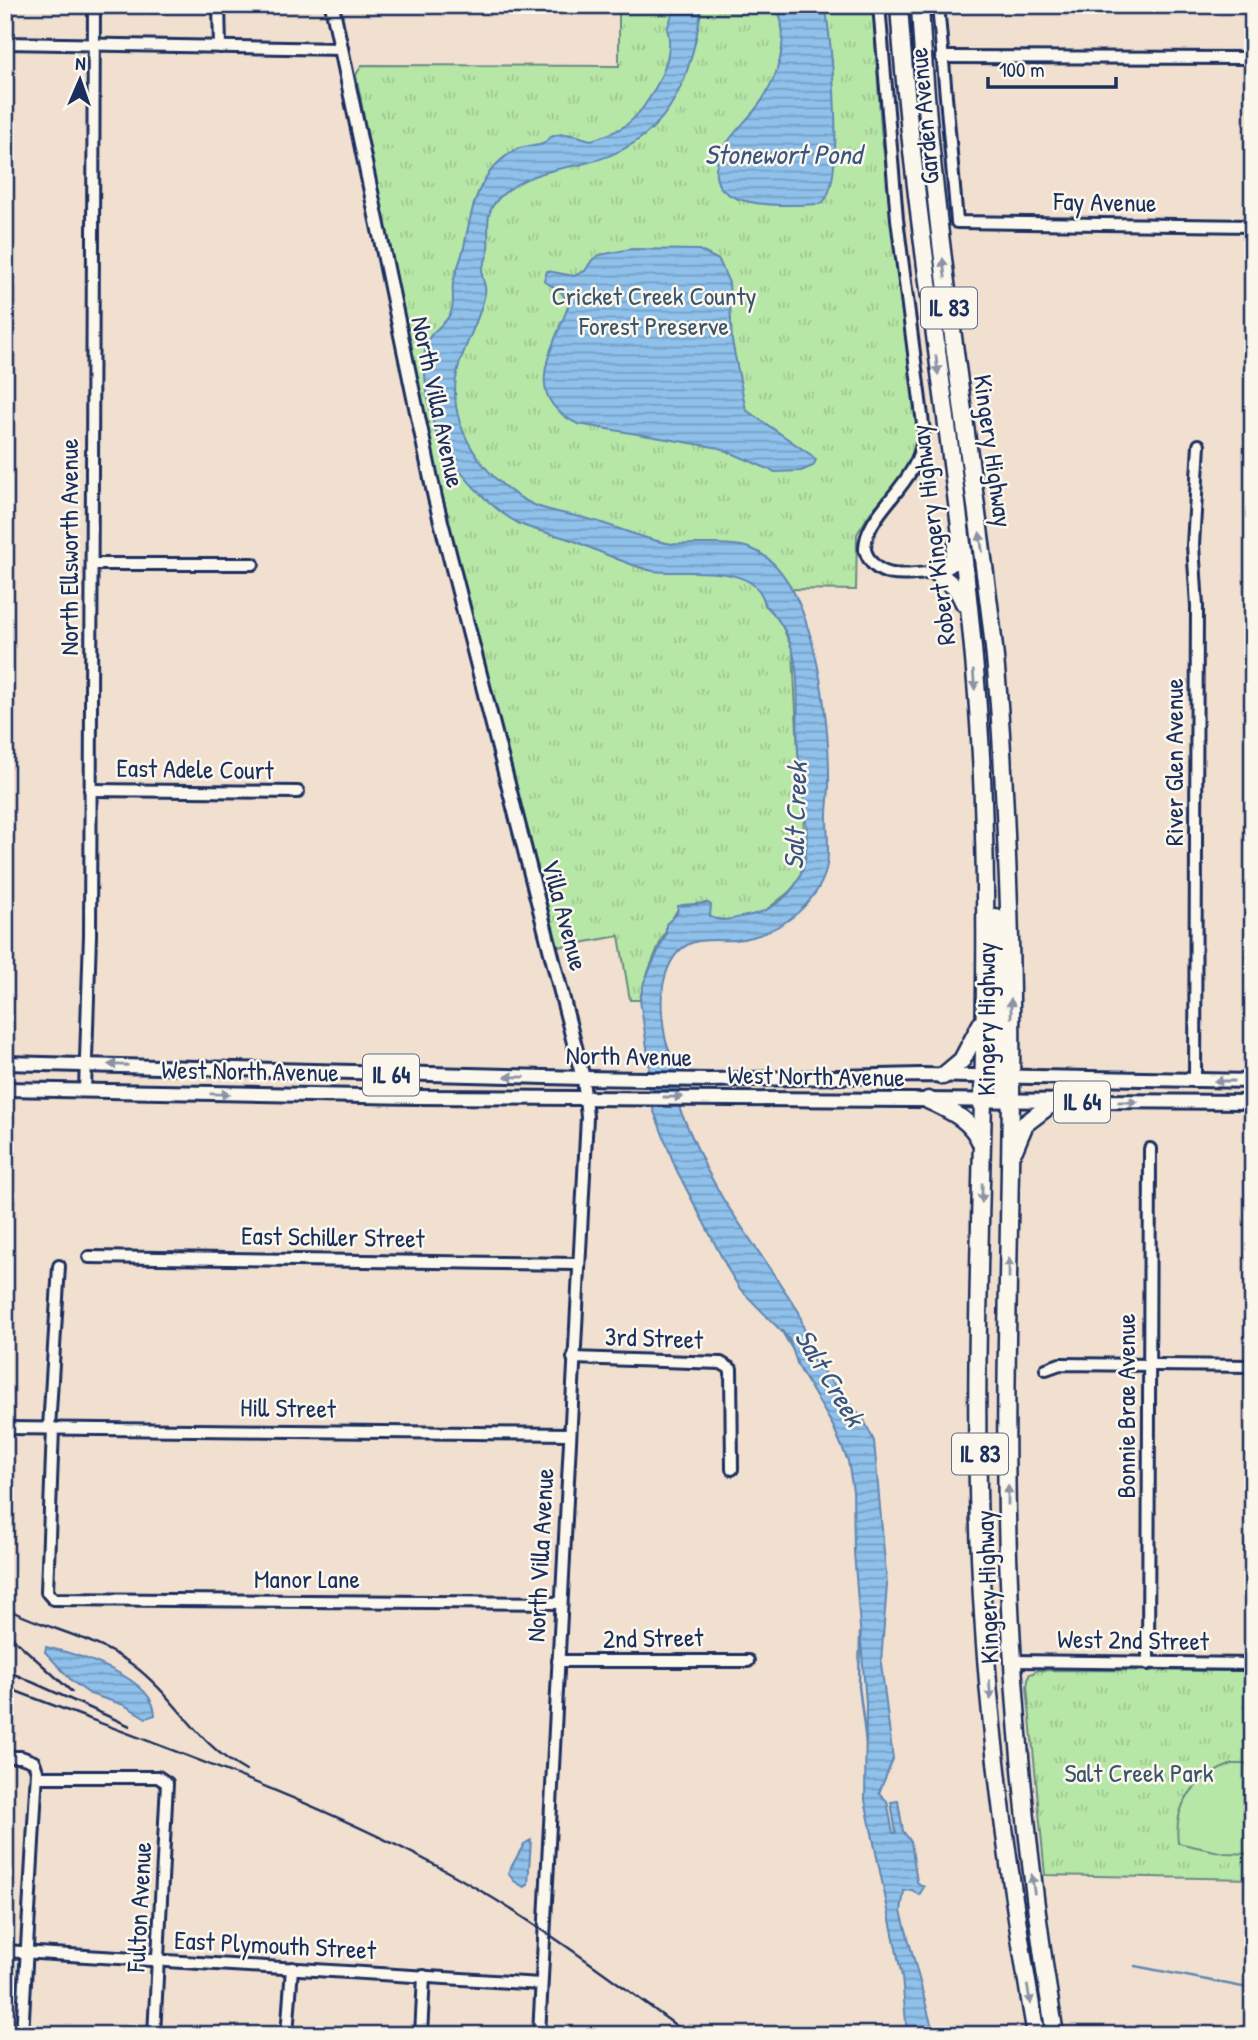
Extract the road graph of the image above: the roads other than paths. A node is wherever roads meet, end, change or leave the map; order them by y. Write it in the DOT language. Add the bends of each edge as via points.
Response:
graph roads {
  1 [pos="94,5"];
  2 [pos="219,5"];
  3 [pos="332,5"];
  4 [pos="879,5"];
  5 [pos="899,5"];
  6 [pos="920,5"];
  7 [pos="939,5"];
  8 [pos="5,43"];
  9 [pos="95,46"];
  10 [pos="219,47"];
  11 [pos="342,48"];
  12 [pos="942,57"];
  13 [pos="1253,58"];
  14 [pos="957,222"];
  15 [pos="1253,226"];
  16 [pos="1199,444"];
  17 [pos="958,522"];
  18 [pos="92,564"];
  19 [pos="253,564"];
  20 [pos="936,572"];
  21 [pos="968,612"];
  22 [pos="501,763"];
  23 [pos="90,790"];
  24 [pos="298,792"];
  25 [pos="983,829"];
  26 [pos="983,1018"];
  27 [pos="5,1063"];
  28 [pos="86,1064"];
  29 [pos="943,1076"];
  30 [pos="982,1076"];
  31 [pos="1006,1076"];
  32 [pos="583,1078"];
  33 [pos="1195,1081"];
  34 [pos="1253,1081"];
  35 [pos="5,1088"];
  36 [pos="85,1090"];
  37 [pos="586,1097"];
  38 [pos="928,1100"];
  39 [pos="981,1100"];
  40 [pos="1011,1101"];
  41 [pos="1054,1102"];
  42 [pos="1253,1102"];
  43 [pos="983,1147"];
  44 [pos="1150,1149"];
  45 [pos="1010,1163"];
  46 [pos="89,1257"];
  47 [pos="578,1264"];
  48 [pos="59,1266"];
  49 [pos="573,1358"];
  50 [pos="1149,1365"];
  51 [pos="1253,1366"];
  52 [pos="1046,1369"];
  53 [pos="5,1428"];
  54 [pos="51,1428"];
  55 [pos="569,1434"];
  56 [pos="732,1469"];
  57 [pos="561,1603"];
  58 [pos="558,1661"];
  59 [pos="748,1661"];
  60 [pos="1013,1661"];
  61 [pos="1148,1664"];
  62 [pos="1253,1664"];
  63 [pos="5,1757"];
  64 [pos="37,1777"];
  65 [pos="5,1951"];
  66 [pos="27,1952"];
  67 [pos="159,1960"];
  68 [pos="292,1968"];
  69 [pos="424,1976"];
  70 [pos="541,1984"];
  71 [pos="22,2035"];
  72 [pos="155,2035"];
  73 [pos="287,2035"];
  74 [pos="421,2035"];
  75 [pos="539,2035"];
  76 [pos="1036,2035"];
  77 [pos="1055,2035"];
  1 -- 9 [label="street, North Ellsworth Avenue"];
  2 -- 10 [label="street"];
  3 -- 11 [label="main road, North Villa Avenue"];
  4 -- 20 [label="street" via="896,206 924,432 915,465 872,524 865,550 872,565 885,573"];
  5 -- 17 [label="highway, Robert Kingery Highway / IL 83, one-way" via="914,187"];
  31 -- 6 [label="highway, Kingery Highway / IL 83, one-way" via="1008,885 1002,742 990,610 935,196"];
  7 -- 12 [label="street, Garden Avenue"];
  8 -- 9 [label="street"];
  9 -- 10 [label="street"];
  9 -- 18 [label="street, North Ellsworth Avenue"];
  10 -- 11 [label="street"];
  11 -- 22 [label="main road, North Villa Avenue" via="435,498"];
  12 -- 13 [label="street"];
  12 -- 14 [label="street, Garden Avenue"];
  14 -- 15 [label="street, Fay Avenue"];
  16 -- 33 [label="street, River Glen Avenue" via="1193,545 1197,606"];
  17 -- 20 [label="highway" via="956,557"];
  17 -- 21 [label="highway, Robert Kingery Highway / IL 83"];
  18 -- 19 [label="street"];
  18 -- 23 [label="street, North Ellsworth Avenue"];
  20 -- 21 [label="highway" via="957,589"];
  21 -- 25 [label="highway, Robert Kingery Highway / IL 83, one-way"];
  22 -- 32 [label="main road, Villa Avenue"];
  23 -- 24 [label="street, East Adele Court"];
  23 -- 28 [label="street, North Ellsworth Avenue"];
  25 -- 26 [label="highway, Robert Kingery Highway / IL 83"];
  25 -- 31 [label="highway" via="993,857 997,1062"];
  26 -- 29 [label="highway" via="967,1052"];
  26 -- 30 [label="highway, Kingery Highway / IL 83"];
  27 -- 28 [label="main road, North Avenue / IL 64"];
  32 -- 28 [label="main road, North Avenue / IL 64, one-way"];
  28 -- 36 [label="street, North Ellsworth Avenue"];
  29 -- 30 [label="main road, North Avenue / IL 64"];
  29 -- 32 [label="main road, North Avenue / IL 64"];
  30 -- 31 [label="main road, North Avenue / IL 64"];
  30 -- 39 [label="highway, Kingery Highway / IL 83"];
  31 -- 33 [label="main road, North Avenue / IL 64"];
  31 -- 40 [label="highway, Kingery Highway / IL 83"];
  32 -- 37 [label="street, North Villa Avenue"];
  34 -- 33 [label="main road, North Avenue / IL 64, one-way"];
  35 -- 36 [label="main road, IL 64"];
  36 -- 37 [label="main road, West North Avenue / IL 64, one-way"];
  37 -- 38 [label="main road, West North Avenue / IL 64, one-way"];
  37 -- 47 [label="street, North Villa Avenue"];
  38 -- 39 [label="main road, West North Avenue / IL 64"];
  38 -- 43 [label="highway" via="964,1119"];
  39 -- 40 [label="main road, West North Avenue / IL 64"];
  39 -- 43 [label="highway, Kingery Highway / IL 83"];
  40 -- 41 [label="main road, West North Avenue / IL 64"];
  40 -- 45 [label="highway, Kingery Highway / IL 83"];
  41 -- 42 [label="main road, West North Avenue / IL 64, one-way"];
  41 -- 45 [label="highway" via="1025,1124"];
  43 -- 76 [label="highway, Kingery Highway / IL 83, one-way" via="979,1329 982,1598 997,1773"];
  44 -- 50 [label="street, Bonnie Brae Avenue"];
  60 -- 45 [label="highway, Kingery Highway / IL 83, one-way" via="1008,1554"];
  46 -- 47 [label="street, East Schiller Street"];
  47 -- 49 [label="street, North Villa Avenue"];
  48 -- 54 [label="street"];
  49 -- 55 [label="street, North Villa Avenue"];
  49 -- 56 [label="street, 3rd Street" via="695,1361 721,1363 731,1369"];
  50 -- 51 [label="street"];
  50 -- 52 [label="street" via="1060,1364"];
  50 -- 61 [label="street, Bonnie Brae Avenue"];
  53 -- 54 [label="street, Hill Street"];
  54 -- 55 [label="street, Hill Street"];
  54 -- 57 [label="street, Manor Lane" via="47,1592 54,1599"];
  55 -- 57 [label="street, North Villa Avenue"];
  57 -- 58 [label="street, North Villa Avenue"];
  58 -- 59 [label="street, 2nd Street"];
  58 -- 70 [label="street, North Villa Avenue"];
  60 -- 61 [label="street, West 2nd Street"];
  77 -- 60 [label="highway, Kingery Highway / IL 83, one-way" via="1031,1869"];
  61 -- 62 [label="street, West 2nd Street"];
  63 -- 64 [label="street" via="34,1762"];
  64 -- 66 [label="street"];
  64 -- 67 [label="street, Fulton Avenue" via="158,1777 167,1783"];
  65 -- 66 [label="street, East Plymouth Street"];
  66 -- 67 [label="street, East Plymouth Street"];
  66 -- 71 [label="street"];
  67 -- 68 [label="street, East Plymouth Street"];
  67 -- 72 [label="street, Fulton Avenue"];
  68 -- 69 [label="street, East Plymouth Street"];
  68 -- 73 [label="street"];
  69 -- 70 [label="street, East Plymouth Street"];
  69 -- 74 [label="street"];
  70 -- 75 [label="street, North Villa Avenue"];
}
